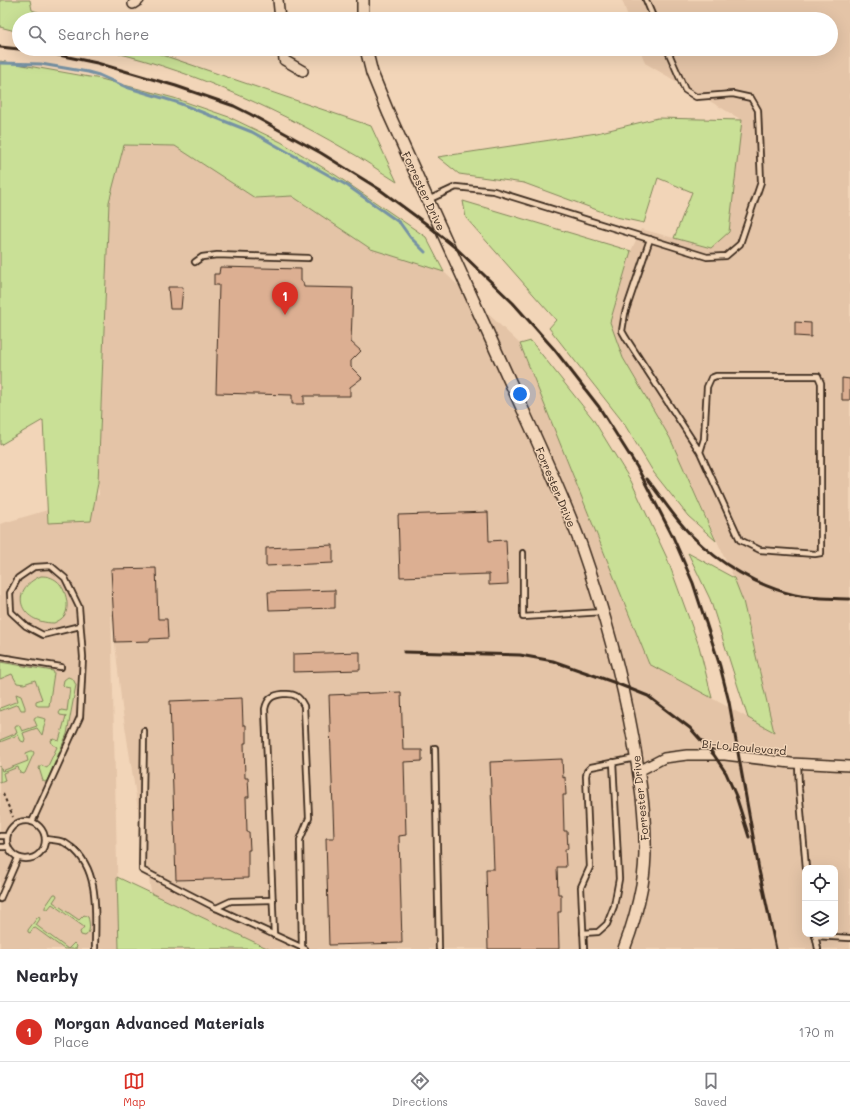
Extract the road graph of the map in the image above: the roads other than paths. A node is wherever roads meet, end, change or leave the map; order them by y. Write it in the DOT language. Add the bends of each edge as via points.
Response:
graph roads {
  1 [pos="278,0"];
  2 [pos="363,0"];
  3 [pos="646,0"];
  4 [pos="279,12"];
  5 [pos="363,12"];
  6 [pos="651,12"];
  7 [pos="284,56"];
  8 [pos="368,56"];
  9 [pos="670,56"];
  10 [pos="303,71"];
  11 [pos="428,200"];
  12 [pos="650,239"];
  13 [pos="308,258"];
  14 [pos="194,262"];
  15 [pos="700,452"];
  16 [pos="522,552"];
  17 [pos="603,612"];
  18 [pos="80,626"];
  19 [pos="0,657"];
  20 [pos="61,667"];
  21 [pos="144,731"];
  22 [pos="435,748"];
  23 [pos="636,758"];
  24 [pos="613,762"];
  25 [pos="798,764"];
  26 [pos="850,766"];
  27 [pos="638,770"];
  28 [pos="32,822"];
  29 [pos="0,836"];
  30 [pos="7,836"];
  31 [pos="45,839"];
  32 [pos="0,847"];
  33 [pos="8,847"];
  34 [pos="18,858"];
  35 [pos="806,865"];
  36 [pos="0,899"];
  37 [pos="273,900"];
  38 [pos="216,908"];
  39 [pos="584,933"];
  40 [pos="274,935"];
  41 [pos="815,937"];
  42 [pos="838,937"];
  43 [pos="850,938"];
  44 [pos="304,948"];
  45 [pos="95,949"];
  46 [pos="439,949"];
  47 [pos="585,949"];
  48 [pos="624,949"];
  49 [pos="818,949"];
  1 -- 4 [label="street"];
  2 -- 5 [label="street"];
  3 -- 6 [label="lane"];
  7 -- 10 [label="street" via="284,60"];
  8 -- 11 [label="street, Forrester Drive" via="377,88"];
  9 -- 12 [label="lane" via="685,90 696,96 734,94 751,98 758,110 762,182 740,244 726,256 707,257"];
  11 -- 12 [label="lane" via="456,187 494,190"];
  11 -- 17 [label="street, Forrester Drive" via="551,473 580,543"];
  12 -- 15 [label="lane" via="625,313 622,331"];
  13 -- 14 [label="lane" via="217,255 202,257"];
  15 -- 15 [label="lane" via="740,540 760,550 821,553 821,383 818,376 711,378 707,387 704,439"];
  16 -- 17 [label="lane" via="524,617"];
  17 -- 23 [label="street, Forrester Drive" via="623,691"];
  18 -- 18 [label="lane" via="79,607 65,578 51,566 34,567 18,578 10,593 11,612 26,626 43,635"];
  18 -- 28 [label="lane" via="83,657 80,717"];
  19 -- 20 [label="lane"];
  21 -- 38 [label="lane" via="142,870"];
  22 -- 46 [label="lane"];
  23 -- 24 [label="lane"];
  23 -- 27 [label="street, Forrester Drive"];
  24 -- 39 [label="lane" via="619,879 614,906 607,924 598,932"];
  24 -- 39 [label="lane" via="592,767 586,776 590,867 581,887"];
  25 -- 26 [label="street, Bi-Lo Boulevard"];
  25 -- 27 [label="street, Bi-Lo Boulevard" via="725,755 687,754 664,758"];
  25 -- 35 [label="lane"];
  27 -- 48 [label="street, Forrester Drive" via="645,850 636,913"];
  28 -- 30 [label="lane" via="19,823"];
  28 -- 31 [label="lane" via="40,828"];
  29 -- 30 [label="lane"];
  30 -- 33 [label="lane"];
  31 -- 34 [label="lane" via="43,849 36,856"];
  31 -- 45 [label="lane" via="64,842 85,863 93,882"];
  32 -- 33 [label="lane"];
  33 -- 34 [label="lane"];
  34 -- 36 [label="lane"];
  37 -- 38 [label="lane" via="231,901"];
  37 -- 40 [label="lane"];
  37 -- 44 [label="lane" via="265,709 266,703 275,695 291,694 304,706 309,818 300,840"];
  38 -- 40 [label="lane"];
  39 -- 47 [label="lane"];
  40 -- 44 [label="lane"];
  41 -- 49 [label="lane"];
  42 -- 43 [label="lane"];
}
